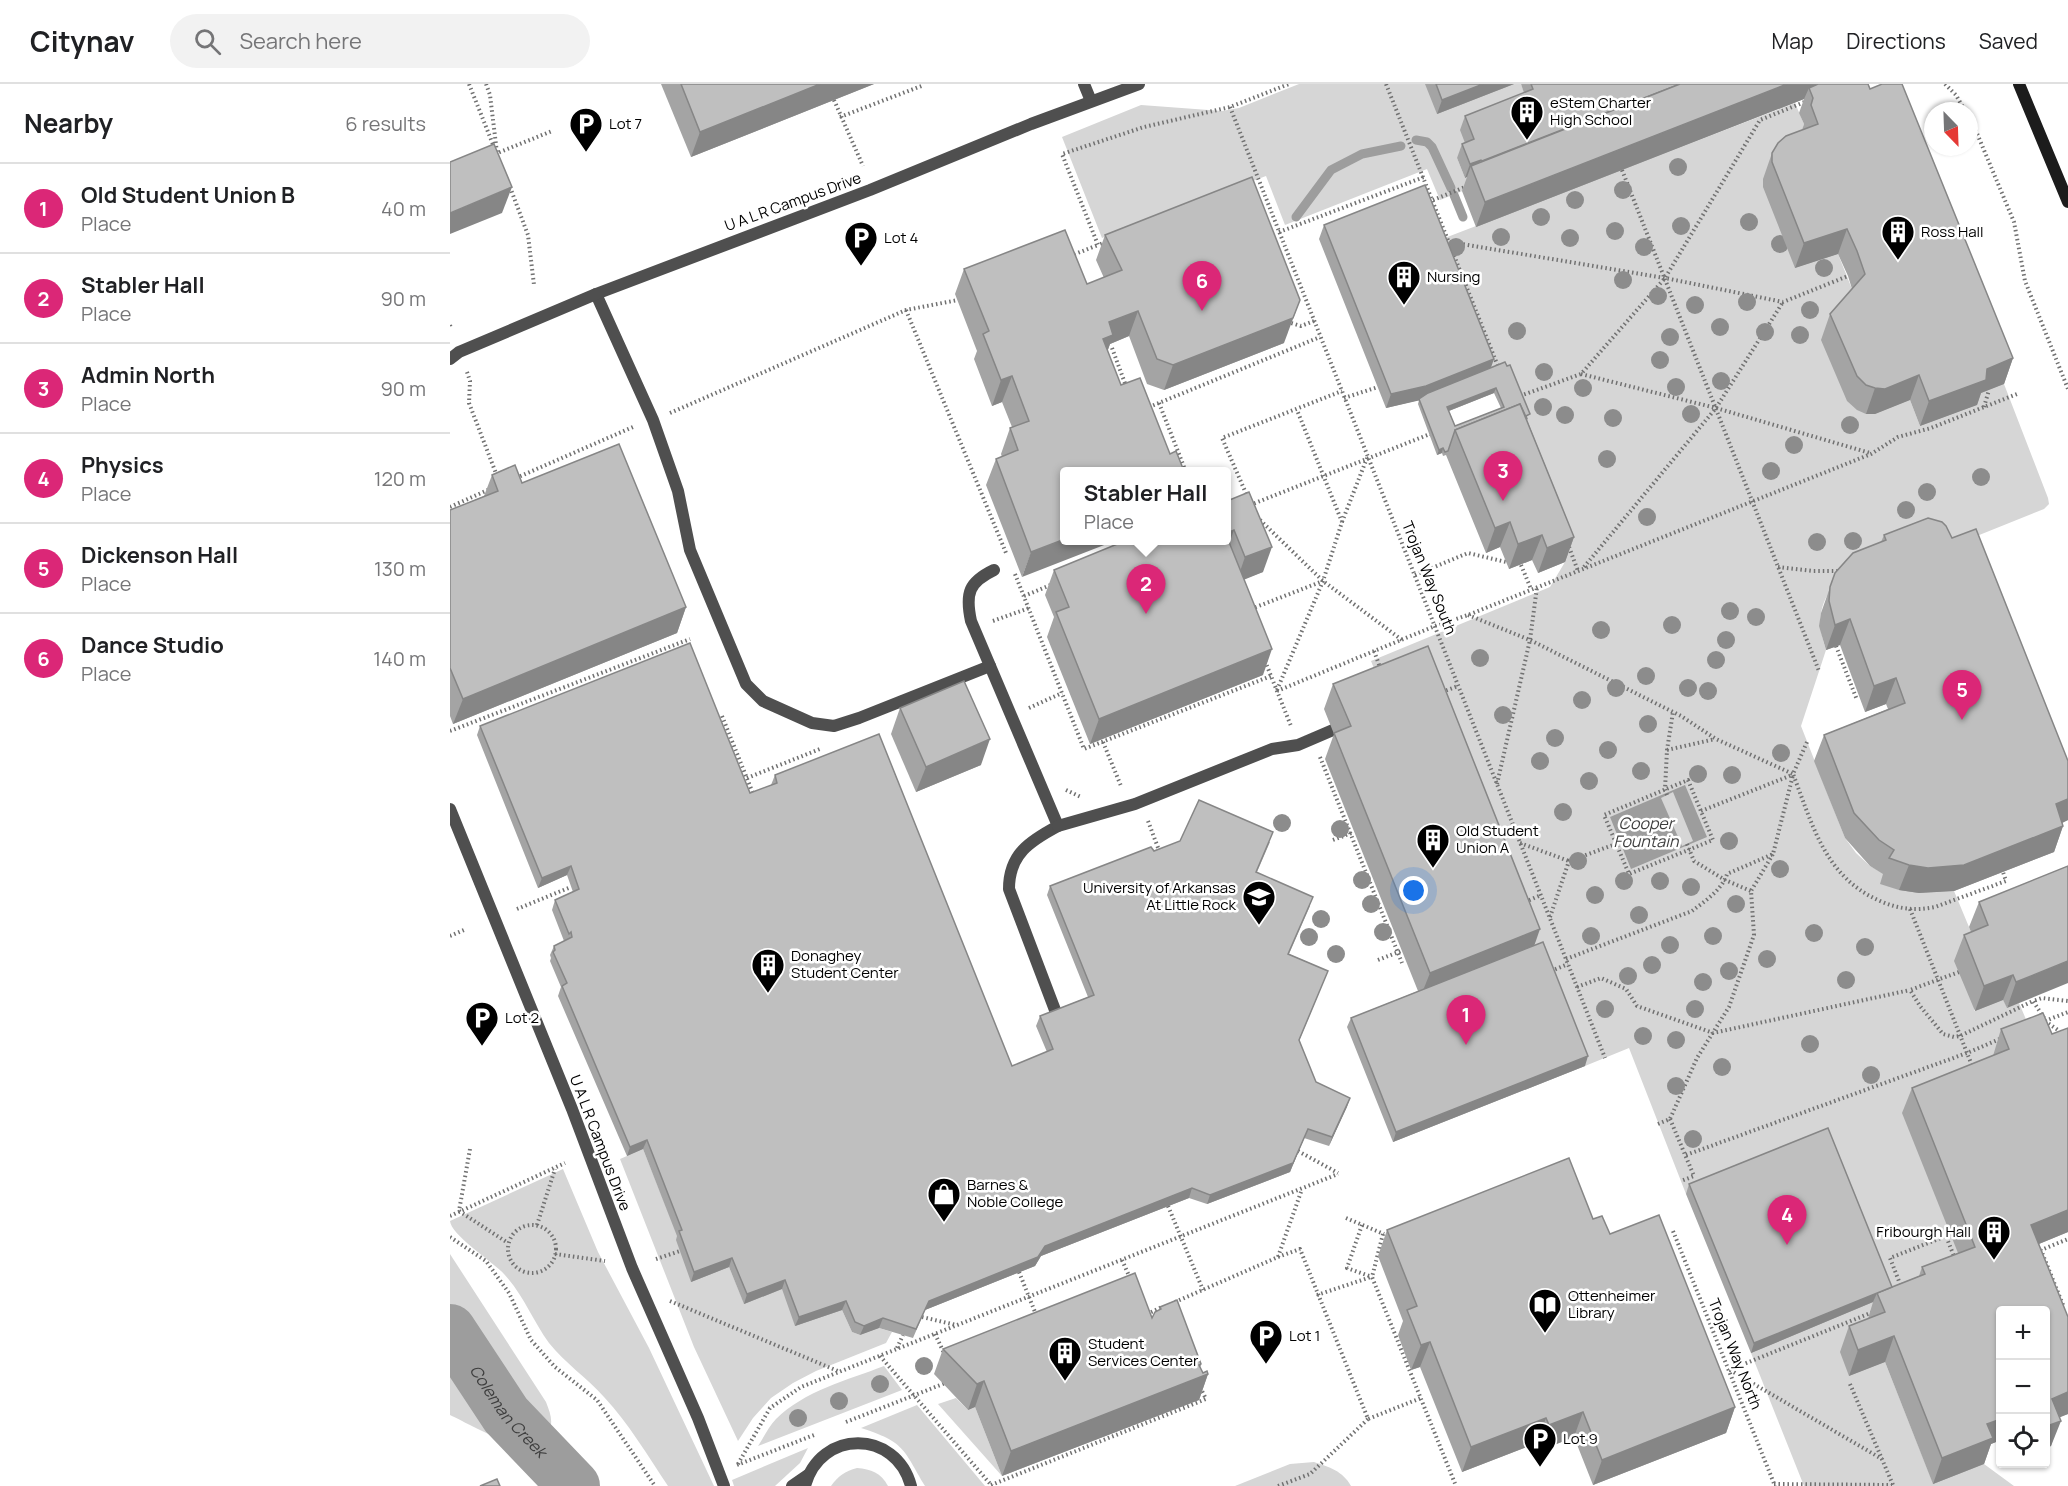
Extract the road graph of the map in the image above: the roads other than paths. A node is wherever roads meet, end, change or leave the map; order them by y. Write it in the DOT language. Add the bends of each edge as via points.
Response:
graph roads {
  1 [pos="1084,84"];
  2 [pos="1139,84"];
  3 [pos="2019,84"];
  4 [pos="1091,101"];
  5 [pos="2068,202"];
  6 [pos="596,294"];
  7 [pos="453,354"];
  8 [pos="994,570"];
  9 [pos="990,666"];
  10 [pos="1333,730"];
  11 [pos="450,809"];
  12 [pos="1058,826"];
  13 [pos="1058,1018"];
  14 [pos="806,1481"];
  15 [pos="724,1486"];
  16 [pos="792,1486"];
  17 [pos="911,1486"];
  1 -- 4 [label="street"];
  2 -- 4 [label="street, U A L R Campus Drive"];
  3 -- 5 [label="main road"];
  4 -- 6 [label="street, U A L R Campus Drive"];
  6 -- 7 [label="street, U A L R Campus Drive"];
  6 -- 9 [label="street" via="653,420 678,491 690,550 746,684 763,701 812,723 834,726"];
  8 -- 9 [label="street" via="972,585 968,608"];
  9 -- 12 [label="street"];
  10 -- 12 [label="street" via="1298,745 1272,749 1135,804"];
  11 -- 15 [label="street, U A L R Campus Drive" via="632,1268"];
  12 -- 13 [label="street" via="1032,840 1016,858 1009,875 1009,889"];
  14 -- 16 [label="street"];
  14 -- 17 [label="street" via="818,1460 833,1449 850,1443 868,1443 898,1461"];
}
